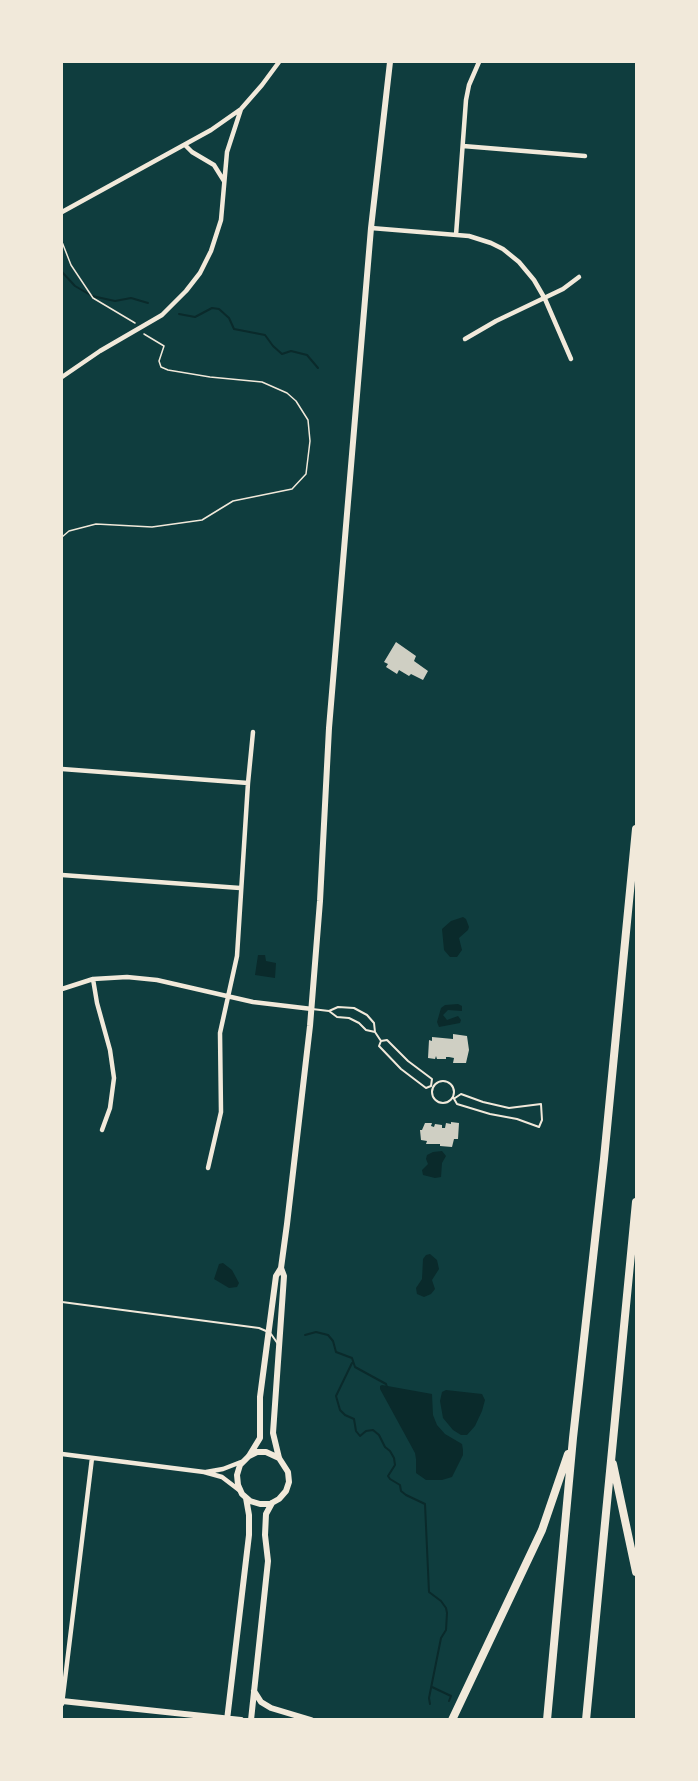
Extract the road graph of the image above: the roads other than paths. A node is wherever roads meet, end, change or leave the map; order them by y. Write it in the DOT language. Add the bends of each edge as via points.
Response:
graph roads {
  1 [pos="279,62"];
  2 [pos="390,62"];
  3 [pos="479,62"];
  4 [pos="241,109"];
  5 [pos="185,145"];
  6 [pos="463,146"];
  7 [pos="585,156"];
  8 [pos="224,182"];
  9 [pos="62,212"];
  10 [pos="371,228"];
  11 [pos="456,235"];
  12 [pos="579,277"];
  13 [pos="545,299"];
  14 [pos="465,339"];
  15 [pos="571,359"];
  16 [pos="62,377"];
  17 [pos="253,732"];
  18 [pos="62,769"];
  19 [pos="248,783"];
  20 [pos="636,829"];
  21 [pos="62,875"];
  22 [pos="240,888"];
  23 [pos="93,979"];
  24 [pos="62,989"];
  25 [pos="228,997"];
  26 [pos="312,1009"];
  27 [pos="329,1011"];
  28 [pos="375,1032"];
  29 [pos="381,1041"];
  30 [pos="432,1086"];
  31 [pos="454,1097"];
  32 [pos="102,1130"];
  33 [pos="208,1168"];
  34 [pos="636,1202"];
  35 [pos="281,1268"];
  36 [pos="62,1302"];
  37 [pos="268,1331"];
  38 [pos="279,1347"];
  39 [pos="573,1438"];
  40 [pos="62,1454"];
  41 [pos="612,1457"];
  42 [pos="92,1458"];
  43 [pos="246,1458"];
  44 [pos="279,1458"];
  45 [pos="204,1472"];
  46 [pos="240,1490"];
  47 [pos="246,1498"];
  48 [pos="272,1503"];
  49 [pos="636,1572"];
  50 [pos="254,1690"];
  51 [pos="62,1702"];
  52 [pos="587,1715"];
  53 [pos="227,1719"];
  54 [pos="241,1719"];
  55 [pos="251,1719"];
  56 [pos="311,1719"];
  57 [pos="452,1719"];
  58 [pos="547,1719"];
  1 -- 4 [label="street"];
  2 -- 10 [label="main road"];
  3 -- 6 [label="street" via="469,85"];
  4 -- 5 [label="street"];
  4 -- 8 [label="street" via="227,152"];
  5 -- 8 [label="street" via="214,165"];
  5 -- 9 [label="street"];
  6 -- 7 [label="street"];
  6 -- 11 [label="street"];
  8 -- 16 [label="street" via="219,228 211,251 200,273 173,306"];
  10 -- 11 [label="street"];
  10 -- 26 [label="main road" via="330,718"];
  11 -- 13 [label="street" via="480,239 511,255 530,274"];
  12 -- 13 [label="street"];
  13 -- 14 [label="street"];
  13 -- 15 [label="street"];
  17 -- 19 [label="street"];
  18 -- 19 [label="street"];
  19 -- 22 [label="street"];
  20 -- 39 [label="highway"];
  21 -- 22 [label="street"];
  22 -- 25 [label="street" via="237,956"];
  23 -- 24 [label="street"];
  23 -- 25 [label="street" via="157,980"];
  23 -- 32 [label="street" via="114,1078"];
  25 -- 26 [label="street"];
  25 -- 33 [label="street" via="220,1033 221,1112"];
  26 -- 27 [label="lane"];
  26 -- 35 [label="main road"];
  27 -- 28 [label="lane"];
  27 -- 28 [label="lane" via="354,1008 374,1023"];
  28 -- 29 [label="lane"];
  29 -- 30 [label="lane" via="387,1040 432,1079"];
  29 -- 30 [label="lane" via="379,1046 401,1069 426,1088"];
  30 -- 31 [label="lane" via="450,1083"];
  30 -- 31 [label="lane" via="438,1102"];
  31 -- 31 [label="lane" via="457,1104 539,1127 542,1120 541,1104 509,1108 461,1094"];
  34 -- 41 [label="highway"];
  35 -- 37 [label="main road" via="276,1276"];
  35 -- 38 [label="main road" via="284,1276"];
  36 -- 37 [label="lane"];
  37 -- 38 [label="lane"];
  37 -- 43 [label="main road" via="260,1397 260,1438"];
  38 -- 44 [label="main road" via="273,1427"];
  39 -- 57 [label="highway" via="542,1530"];
  39 -- 58 [label="highway"];
  40 -- 42 [label="street"];
  41 -- 49 [label="highway"];
  41 -- 52 [label="highway"];
  42 -- 45 [label="street"];
  42 -- 51 [label="street"];
  43 -- 44 [label="main road" via="266,1452"];
  43 -- 45 [label="street" via="224,1469"];
  43 -- 46 [label="main road" via="237,1475"];
  44 -- 48 [label="main road" via="289,1482 286,1491"];
  45 -- 46 [label="street" via="222,1477"];
  46 -- 47 [label="main road"];
  47 -- 48 [label="main road" via="260,1504"];
  47 -- 53 [label="main road" via="249,1535"];
  48 -- 50 [label="main road" via="266,1514 268,1561"];
  50 -- 55 [label="main road"];
  50 -- 56 [label="main road" via="261,1702 271,1708"];
  51 -- 53 [label="main road"];
  53 -- 54 [label="main road"];
}
